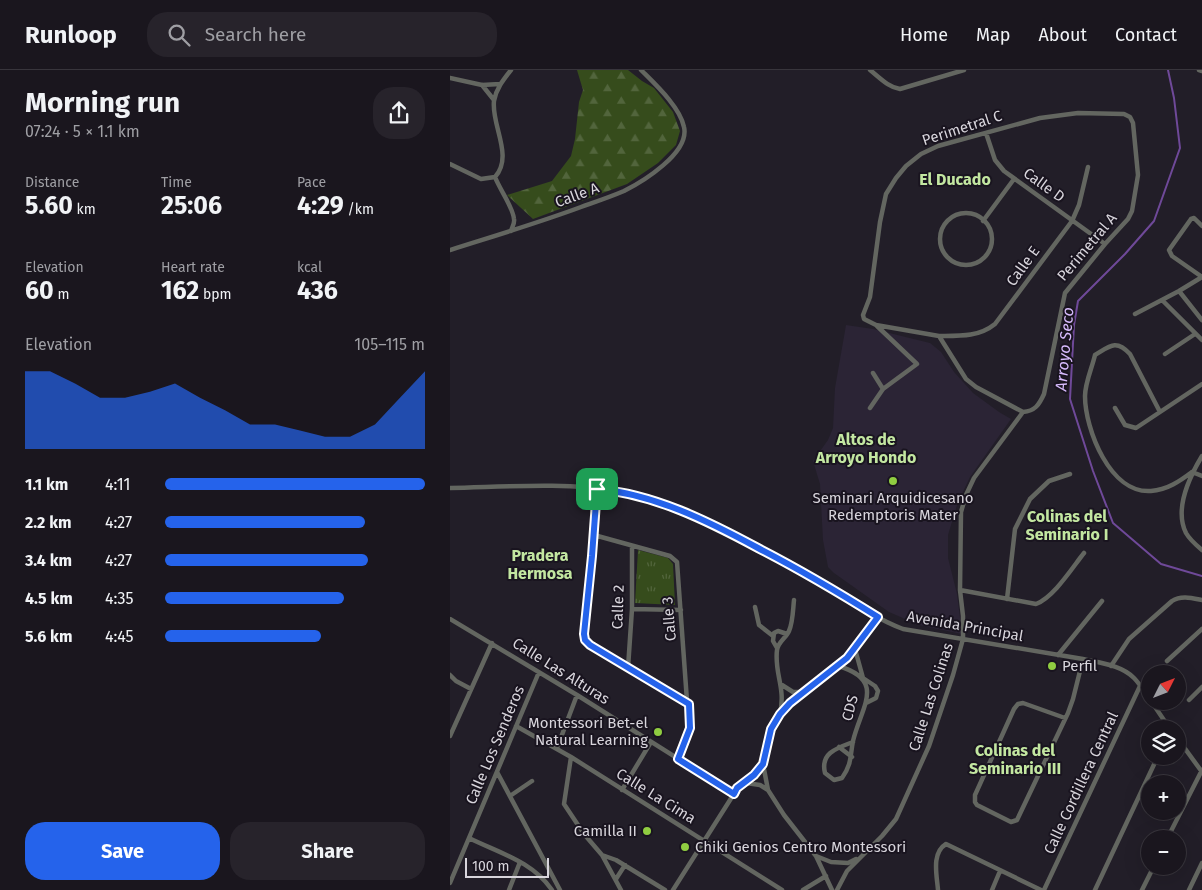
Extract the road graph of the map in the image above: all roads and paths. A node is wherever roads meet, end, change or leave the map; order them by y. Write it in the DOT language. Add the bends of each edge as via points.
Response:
graph roads {
  1 [pos="511,70"];
  2 [pos="641,70"];
  3 [pos="870,70"];
  4 [pos="964,70"];
  5 [pos="450,78"];
  6 [pos="500,84"];
  7 [pos="482,85"];
  8 [pos="494,100"];
  9 [pos="1130,117"];
  10 [pos="986,133"];
  11 [pos="450,164"];
  12 [pos="1088,167"];
  13 [pos="495,177"];
  14 [pos="1014,179"];
  15 [pos="984,221"];
  16 [pos="1072,221"];
  17 [pos="1202,226"];
  18 [pos="511,231"];
  19 [pos="1105,244"];
  20 [pos="450,250"];
  21 [pos="1202,277"];
  22 [pos="1179,291"];
  23 [pos="1162,300"];
  24 [pos="1135,314"];
  25 [pos="1202,320"];
  26 [pos="876,325"];
  27 [pos="1195,334"];
  28 [pos="939,336"];
  29 [pos="1202,340"];
  30 [pos="1165,354"];
  31 [pos="873,373"];
  32 [pos="1202,384"];
  33 [pos="883,389"];
  34 [pos="870,408"];
  35 [pos="1115,408"];
  36 [pos="1023,412"];
  37 [pos="1160,412"];
  38 [pos="1202,456"];
  39 [pos="1192,472"];
  40 [pos="1070,474"];
  41 [pos="1202,476"];
  42 [pos="450,488"];
  43 [pos="597,489"];
  44 [pos="594,535"];
  45 [pos="632,546"];
  46 [pos="1202,550"];
  47 [pos="1084,553"];
  48 [pos="960,590"];
  49 [pos="1007,599"];
  50 [pos="794,600"];
  51 [pos="1202,600"];
  52 [pos="1102,601"];
  53 [pos="755,607"];
  54 [pos="632,609"];
  55 [pos="681,610"];
  56 [pos="878,617"];
  57 [pos="451,619"];
  58 [pos="1202,629"];
  59 [pos="787,634"];
  60 [pos="773,636"];
  61 [pos="963,639"];
  62 [pos="492,643"];
  63 [pos="777,648"];
  64 [pos="855,650"];
  65 [pos="1058,655"];
  66 [pos="1083,659"];
  67 [pos="1167,661"];
  68 [pos="838,666"];
  69 [pos="1111,666"];
  70 [pos="628,668"];
  71 [pos="539,672"];
  72 [pos="450,675"];
  73 [pos="863,678"];
  74 [pos="782,685"];
  75 [pos="1140,686"];
  76 [pos="1202,687"];
  77 [pos="471,689"];
  78 [pos="805,692"];
  79 [pos="577,695"];
  80 [pos="1188,700"];
  81 [pos="866,703"];
  82 [pos="689,704"];
  83 [pos="780,714"];
  84 [pos="1065,718"];
  85 [pos="516,726"];
  86 [pos="450,736"];
  87 [pos="651,742"];
  88 [pos="853,742"];
  89 [pos="839,747"];
  90 [pos="557,748"];
  91 [pos="1186,750"];
  92 [pos="571,757"];
  93 [pos="852,757"];
  94 [pos="678,759"];
  95 [pos="763,764"];
  96 [pos="1154,765"];
  97 [pos="1202,771"];
  98 [pos="497,772"];
  99 [pos="532,781"];
  100 [pos="746,783"];
  101 [pos="622,790"];
  102 [pos="768,790"];
  103 [pos="734,794"];
  104 [pos="510,796"];
  105 [pos="1172,830"];
  106 [pos="469,838"];
  107 [pos="705,842"];
  108 [pos="602,856"];
  109 [pos="816,856"];
  110 [pos="861,856"];
  111 [pos="520,862"];
  112 [pos="1202,863"];
  113 [pos="625,865"];
  114 [pos="1000,871"];
  115 [pos="1150,875"];
  116 [pos="826,876"];
  117 [pos="616,879"];
  118 [pos="450,884"];
  119 [pos="508,890"];
  120 [pos="552,890"];
  121 [pos="560,890"];
  122 [pos="621,890"];
  123 [pos="665,890"];
  124 [pos="673,890"];
  125 [pos="782,890"];
  126 [pos="803,890"];
  127 [pos="832,890"];
  128 [pos="837,890"];
  129 [pos="938,890"];
  130 [pos="992,890"];
  131 [pos="1043,890"];
  132 [pos="1095,890"];
  133 [pos="1142,890"];
  134 [pos="1188,890"];
  1 -- 6 [label="street"];
  2 -- 18 [label="street, Calle A" via="674,107 684,128 678,147 661,167 622,192"];
  3 -- 4 [label="street" via="887,85 900,88"];
  5 -- 7 [label="street"];
  6 -- 7 [label="street"];
  6 -- 8 [label="street"];
  7 -- 8 [label="street"];
  8 -- 13 [label="street" via="503,165"];
  9 -- 10 [label="street, Perimetral C" via="1078,112 1040,118"];
  9 -- 19 [label="street, Perimetral A" via="1138,175 1137,191 1128,219"];
  10 -- 14 [label="street, Calle D" via="995,160"];
  10 -- 26 [label="street, Perimetral C" via="921,154 906,166 886,194 870,297 863,315 864,319"];
  11 -- 13 [label="street" via="481,180"];
  12 -- 16 [label="street, Calle E"];
  13 -- 18 [label="street" via="513,213 515,220"];
  14 -- 15 [label="street"];
  14 -- 16 [label="street, Calle D"];
  15 -- 15 [label="street" via="991,234 986,256 966,266 951,261 940,241 948,220 970,214"];
  16 -- 19 [label="street, Calle D"];
  16 -- 28 [label="street, Calle E" via="995,324 972,335"];
  17 -- 21 [label="street" via="1194,218 1189,220 1169,250"];
  18 -- 20 [label="street, Calle A"];
  19 -- 36 [label="street, Perimetral A" via="1065,293 1044,394 1036,408"];
  21 -- 22 [label="street"];
  22 -- 23 [label="street"];
  22 -- 25 [label="street"];
  23 -- 24 [label="street"];
  23 -- 27 [label="street"];
  26 -- 28 [label="street, Calle E"];
  26 -- 33 [label="street" via="917,364"];
  27 -- 29 [label="street"];
  27 -- 30 [label="street"];
  28 -- 36 [label="street" via="966,379"];
  31 -- 33 [label="street"];
  32 -- 37 [label="street"];
  33 -- 34 [label="street"];
  35 -- 37 [label="street" via="1125,425 1136,428"];
  36 -- 48 [label="street, Calle Las Colinas" via="974,478 966,495 960,531"];
  37 -- 39 [label="street" via="1124,348 1112,345 1095,355 1085,394 1087,420 1107,464 1132,487 1150,491 1172,485"];
  38 -- 39 [label="street"];
  39 -- 41 [label="street"];
  39 -- 46 [label="street" via="1182,504 1183,522 1186,533"];
  40 -- 49 [label="street" via="1049,481 1030,500 1015,529"];
  42 -- 43 [label="street, Avenida Principal" via="544,486"];
  43 -- 44 [label="street"];
  43 -- 56 [label="street, Avenida Principal" via="647,498 719,527 812,576"];
  44 -- 45 [label="street, Calle 3"];
  44 -- 70 [label="street" via="585,640"];
  45 -- 54 [label="street, Calle 2"];
  45 -- 55 [label="street, Calle 3" via="674,559"];
  47 -- 49 [label="street" via="1042,602 1030,604"];
  48 -- 49 [label="street"];
  48 -- 61 [label="street, Calle Las Colinas"];
  50 -- 59 [label="street"];
  51 -- 69 [label="street" via="1177,597 1129,639"];
  52 -- 65 [label="street"];
  53 -- 60 [label="street" via="759,625"];
  54 -- 55 [label="street"];
  54 -- 70 [label="street, Calle 2"];
  55 -- 82 [label="street, Calle 3"];
  56 -- 61 [label="street, Avenida Principal" via="903,629"];
  56 -- 64 [label="street"];
  57 -- 62 [label="street, Calle Las Alturas"];
  58 -- 67 [label="street"];
  59 -- 60 [label="street" via="778,631"];
  59 -- 63 [label="street"];
  60 -- 63 [label="street"];
  61 -- 65 [label="street, Avenida Principal"];
  61 -- 110 [label="street, Calle Las Colinas" via="929,746 904,803 896,819"];
  62 -- 71 [label="street, Calle Las Alturas"];
  62 -- 77 [label="street"];
  63 -- 74 [label="street" via="776,660"];
  64 -- 68 [label="street"];
  64 -- 73 [label="street"];
  65 -- 66 [label="street, Avenida Principal"];
  66 -- 69 [label="street, Avenida Principal"];
  66 -- 84 [label="street"];
  68 -- 73 [label="street, CDS"];
  68 -- 78 [label="street"];
  69 -- 75 [label="street, Avenida Principal" via="1124,670"];
  70 -- 82 [label="street"];
  71 -- 79 [label="street, Calle Las Alturas"];
  71 -- 85 [label="street, Calle Los Senderos"];
  72 -- 77 [label="street"];
  73 -- 81 [label="street, CDS" via="868,694"];
  73 -- 81 [label="street" via="878,691 876,698"];
  74 -- 78 [label="street" via="793,692"];
  74 -- 83 [label="street"];
  75 -- 131 [label="street, Calle Cordillera Central"];
  76 -- 80 [label="street"];
  77 -- 86 [label="street"];
  78 -- 83 [label="street"];
  79 -- 87 [label="street, Calle Las Alturas"];
  79 -- 90 [label="street"];
  81 -- 88 [label="street, CDS"];
  82 -- 94 [label="street, Calle 3" via="690,728"];
  83 -- 95 [label="street" via="771,729"];
  84 -- 84 [label="street" via="1017,820 1011,822 977,805 975,795 1018,704 1024,703"];
  85 -- 90 [label="street, Calle La Cima"];
  85 -- 98 [label="street, Calle Los Senderos"];
  87 -- 94 [label="street, Calle Las Alturas"];
  87 -- 101 [label="street"];
  88 -- 89 [label="street, CDS"];
  88 -- 93 [label="street, CDS"];
  89 -- 93 [label="street"];
  89 -- 93 [label="street, CDS" via="825,758 823,766 825,773 834,780 842,778"];
  90 -- 92 [label="street, Calle La Cima"];
  91 -- 97 [label="street"];
  92 -- 101 [label="street, Calle La Cima"];
  92 -- 108 [label="street" via="564,804"];
  94 -- 103 [label="street, Calle Las Alturas"];
  95 -- 100 [label="street"];
  95 -- 102 [label="street"];
  96 -- 132 [label="street"];
  97 -- 105 [label="street"];
  98 -- 104 [label="street"];
  98 -- 106 [label="street, Calle Los Senderos"];
  99 -- 104 [label="street"];
  100 -- 102 [label="street"];
  100 -- 103 [label="street"];
  101 -- 107 [label="street, Calle La Cima"];
  102 -- 109 [label="street"];
  103 -- 107 [label="street"];
  104 -- 121 [label="street"];
  106 -- 111 [label="street"];
  106 -- 118 [label="street, Calle Los Senderos"];
  107 -- 124 [label="street"];
  107 -- 125 [label="street, Calle La Cima"];
  108 -- 113 [label="street"];
  108 -- 117 [label="street"];
  109 -- 110 [label="street" via="848,864"];
  109 -- 116 [label="street"];
  110 -- 128 [label="street, Calle Las Colinas" via="847,871"];
  111 -- 119 [label="street"];
  111 -- 120 [label="street" via="535,871"];
  112 -- 134 [label="street"];
  113 -- 117 [label="street"];
  113 -- 123 [label="street"];
  114 -- 129 [label="street" via="944,844 936,864"];
  114 -- 130 [label="street"];
  114 -- 131 [label="street"];
  115 -- 133 [label="street"];
  116 -- 126 [label="street"];
  116 -- 127 [label="street"];
  117 -- 122 [label="street"];
}
